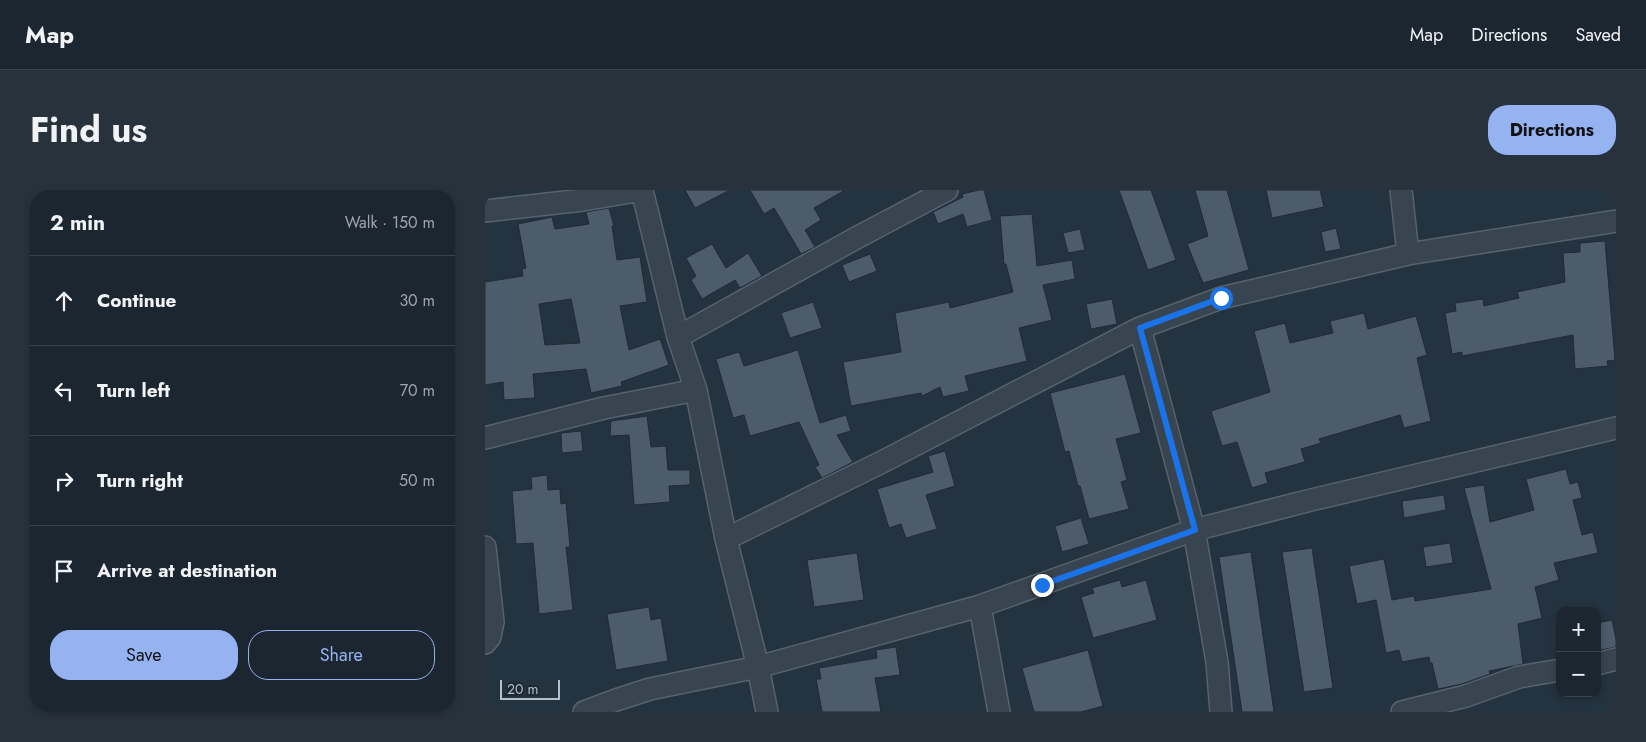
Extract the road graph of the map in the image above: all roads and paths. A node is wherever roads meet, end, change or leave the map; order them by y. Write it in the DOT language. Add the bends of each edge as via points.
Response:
graph roads {
  1 [pos="642,190"];
  2 [pos="947,190"];
  3 [pos="1401,190"];
  4 [pos="485,211"];
  5 [pos="1616,220"];
  6 [pos="1408,254"];
  7 [pos="1140,328"];
  8 [pos="678,337"];
  9 [pos="696,390"];
  10 [pos="1616,428"];
  11 [pos="485,438"];
  12 [pos="1195,530"];
  13 [pos="726,539"];
  14 [pos="485,547"];
  15 [pos="980,606"];
  16 [pos="485,643"];
  17 [pos="1616,659"];
  18 [pos="1601,663"];
  19 [pos="758,666"];
  20 [pos="1556,671"];
  21 [pos="584,712"];
  22 [pos="767,712"];
  23 [pos="999,712"];
  24 [pos="1221,712"];
  25 [pos="1402,712"];
  1 -- 4 [label="street"];
  1 -- 8 [label="street"];
  2 -- 8 [label="street"];
  3 -- 6 [label="street"];
  5 -- 6 [label="street"];
  6 -- 7 [label="street" via="1221,298"];
  7 -- 12 [label="street"];
  7 -- 13 [label="street" via="884,462"];
  8 -- 9 [label="street"];
  9 -- 11 [label="street" via="604,408"];
  9 -- 13 [label="street"];
  10 -- 12 [label="street"];
  12 -- 15 [label="street"];
  12 -- 24 [label="street" via="1217,662"];
  13 -- 19 [label="street"];
  14 -- 16 [label="street" via="493,622"];
  15 -- 19 [label="street"];
  15 -- 23 [label="street"];
  17 -- 18 [label="street"];
  19 -- 21 [label="street" via="650,689"];
  19 -- 22 [label="street"];
  20 -- 25 [label="street" via="1519,676 1466,696"];
}
